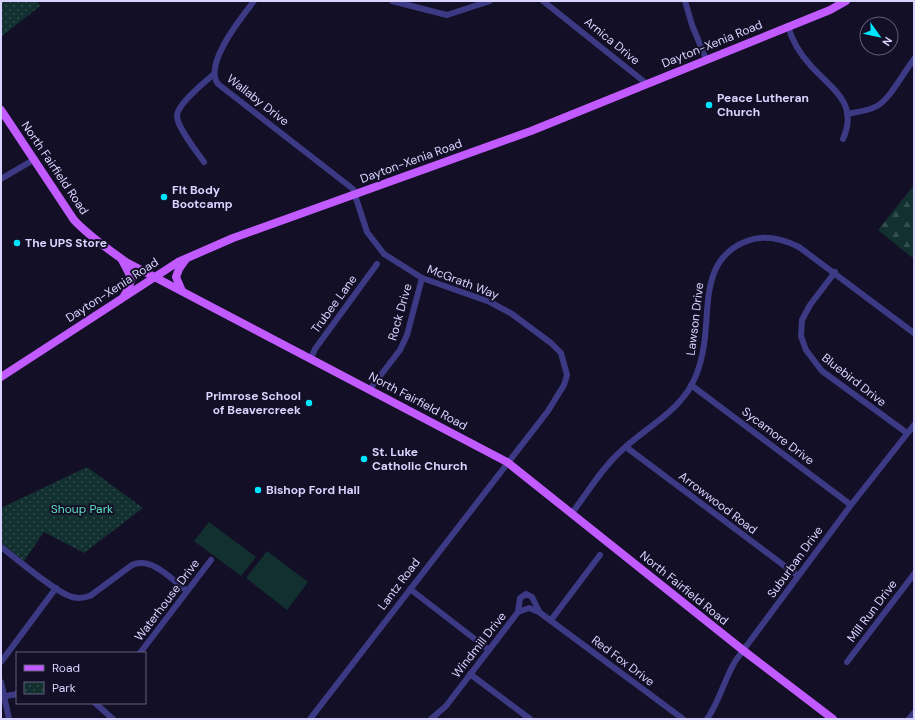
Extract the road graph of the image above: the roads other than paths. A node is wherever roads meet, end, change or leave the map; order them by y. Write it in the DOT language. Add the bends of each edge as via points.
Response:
graph roads {
  1 [pos="254,1"];
  2 [pos="392,1"];
  3 [pos="490,1"];
  4 [pos="544,1"];
  5 [pos="685,1"];
  6 [pos="846,1"];
  7 [pos="788,26"];
  8 [pos="914,59"];
  9 [pos="706,60"];
  10 [pos="214,74"];
  11 [pos="647,84"];
  12 [pos="1,110"];
  13 [pos="847,114"];
  14 [pos="843,139"];
  15 [pos="35,159"];
  16 [pos="204,162"];
  17 [pos="1,179"];
  18 [pos="355,194"];
  19 [pos="187,257"];
  20 [pos="122,259"];
  21 [pos="378,264"];
  22 [pos="835,272"];
  23 [pos="155,277"];
  24 [pos="422,278"];
  25 [pos="182,291"];
  26 [pos="122,298"];
  27 [pos="914,333"];
  28 [pos="311,358"];
  29 [pos="1,377"];
  30 [pos="691,385"];
  31 [pos="370,389"];
  32 [pos="914,425"];
  33 [pos="906,433"];
  34 [pos="626,446"];
  35 [pos="507,462"];
  36 [pos="851,505"];
  37 [pos="572,513"];
  38 [pos="1,547"];
  39 [pos="600,555"];
  40 [pos="211,560"];
  41 [pos="914,574"];
  42 [pos="798,576"];
  43 [pos="56,588"];
  44 [pos="410,589"];
  45 [pos="187,591"];
  46 [pos="518,612"];
  47 [pos="539,612"];
  48 [pos="551,620"];
  49 [pos="489,650"];
  50 [pos="744,651"];
  51 [pos="141,652"];
  52 [pos="1,662"];
  53 [pos="847,662"];
  54 [pos="470,674"];
  55 [pos="1,682"];
  56 [pos="16,694"];
  57 [pos="3,696"];
  58 [pos="99,704"];
  59 [pos="914,713"];
  60 [pos="9,719"];
  61 [pos="113,719"];
  62 [pos="310,719"];
  63 [pos="431,719"];
  64 [pos="530,719"];
  65 [pos="683,719"];
  66 [pos="707,719"];
  67 [pos="833,719"];
  68 [pos="909,719"];
  1 -- 10 [label="street, Wallaby Drive" via="225,43"];
  2 -- 3 [label="street" via="447,15"];
  4 -- 11 [label="street, Arnica Drive"];
  5 -- 9 [label="street"];
  6 -- 7 [label="main road, Dayton-Xenia Road"];
  7 -- 9 [label="main road, Dayton-Xenia Road"];
  7 -- 13 [label="street" via="801,53 839,94"];
  8 -- 13 [label="street" via="883,102 869,109"];
  9 -- 11 [label="main road, Dayton-Xenia Road"];
  10 -- 16 [label="street" via="184,103 178,114 179,123"];
  10 -- 18 [label="street, Wallaby Drive" via="218,84 327,168 353,189"];
  11 -- 18 [label="main road, Dayton-Xenia Road" via="525,133"];
  12 -- 15 [label="main road, North Fairfield Road"];
  13 -- 14 [label="street"];
  15 -- 17 [label="street"];
  15 -- 20 [label="main road, North Fairfield Road" via="74,220 88,235"];
  18 -- 19 [label="main road, Dayton-Xenia Road"];
  18 -- 24 [label="street, McGrath Way" via="367,232 375,244 384,254"];
  19 -- 23 [label="main road, Dayton-Xenia Road"];
  19 -- 25 [label="main road" via="176,276"];
  20 -- 23 [label="main road, North Fairfield Road"];
  20 -- 26 [label="main road" via="132,278"];
  21 -- 28 [label="street, Trubee Lane" via="322,338"];
  22 -- 27 [label="street"];
  22 -- 30 [label="street, Lawson Drive" via="808,252 783,239 757,238 732,249 719,263 711,279 703,356"];
  22 -- 33 [label="street, Bluebird Drive" via="802,320 801,336 806,350 822,371"];
  23 -- 25 [label="main road, North Fairfield Road"];
  23 -- 26 [label="main road, Dayton-Xenia Road"];
  24 -- 31 [label="street, Rock Drive" via="407,335 400,350"];
  24 -- 35 [label="street, McGrath Way" via="490,302 517,318 561,352 567,375 564,385 548,411"];
  25 -- 28 [label="main road, North Fairfield Road"];
  26 -- 29 [label="main road, Dayton-Xenia Road"];
  28 -- 31 [label="main road, North Fairfield Road"];
  30 -- 34 [label="street, Lawson Drive" via="665,417"];
  30 -- 36 [label="street, Sycamore Drive"];
  31 -- 35 [label="main road, North Fairfield Road"];
  32 -- 33 [label="street, Suburban Drive"];
  33 -- 36 [label="street, Suburban Drive"];
  34 -- 37 [label="street, Lawson Drive" via="613,458"];
  34 -- 42 [label="street, Arrowwood Road"];
  35 -- 37 [label="main road, North Fairfield Road"];
  35 -- 44 [label="street, Lantz Road"];
  36 -- 42 [label="street, Suburban Drive"];
  37 -- 50 [label="main road, North Fairfield Road"];
  38 -- 43 [label="street"];
  39 -- 48 [label="street"];
  40 -- 45 [label="street, Waterhouse Drive"];
  41 -- 53 [label="street, Mill Run Drive"];
  42 -- 50 [label="street, Suburban Drive"];
  43 -- 45 [label="street" via="71,597 88,597 132,565 142,562 154,566"];
  43 -- 52 [label="street"];
  44 -- 49 [label="street"];
  44 -- 62 [label="street, Lantz Road"];
  45 -- 51 [label="street, Waterhouse Drive"];
  46 -- 47 [label="street, Windmill Drive" via="527,608"];
  46 -- 47 [label="street" via="520,598 526,594 532,597"];
  46 -- 49 [label="street, Windmill Drive"];
  47 -- 48 [label="street"];
  48 -- 65 [label="street, Red Fox Drive"];
  49 -- 54 [label="street, Windmill Drive"];
  50 -- 66 [label="street, Suburban Drive" via="728,672 718,702"];
  50 -- 67 [label="main road, North Fairfield Road"];
  54 -- 63 [label="street, Windmill Drive" via="442,710"];
  54 -- 64 [label="street"];
  55 -- 57 [label="street"];
  56 -- 57 [label="street"];
  57 -- 60 [label="street"];
  58 -- 61 [label="street"];
  59 -- 68 [label="street"];
}
